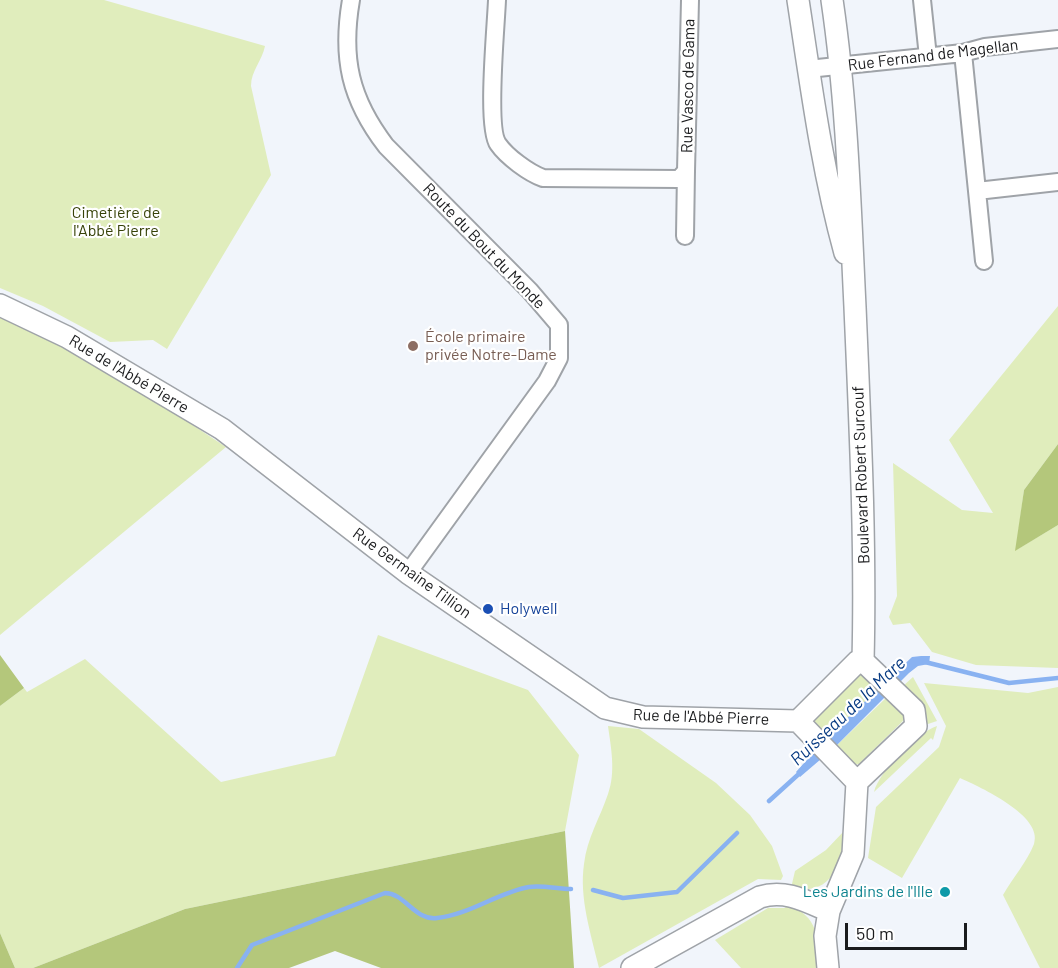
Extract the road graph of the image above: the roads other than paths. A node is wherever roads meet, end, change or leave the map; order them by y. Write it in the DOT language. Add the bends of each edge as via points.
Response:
graph roads {
  1 [pos="351,0"];
  2 [pos="497,0"];
  3 [pos="690,0"];
  4 [pos="798,0"];
  5 [pos="832,0"];
  6 [pos="922,0"];
  7 [pos="1058,39"];
  8 [pos="963,53"];
  9 [pos="928,57"];
  10 [pos="841,67"];
  11 [pos="808,69"];
  12 [pos="686,171"];
  13 [pos="1058,182"];
  14 [pos="977,191"];
  15 [pos="685,236"];
  16 [pos="984,261"];
  17 [pos="854,289"];
  18 [pos="0,305"];
  19 [pos="253,453"];
  20 [pos="408,573"];
  21 [pos="869,666"];
  22 [pos="605,708"];
  23 [pos="804,727"];
  24 [pos="850,774"];
  25 [pos="829,911"];
  26 [pos="632,968"];
  27 [pos="828,968"];
  1 -- 20 [label="street, Route du Bout du Monde" via="348,66 360,107 373,128 559,325 559,358 547,381"];
  2 -- 12 [label="street, Rue Vasco de Gama" via="491,123 498,144 533,175 543,178 679,179"];
  3 -- 12 [label="street, Rue Vasco de Gama"];
  4 -- 11 [label="street, Boulevard Robert Surcouf"];
  5 -- 10 [label="street, Boulevard Robert Surcouf"];
  6 -- 9 [label="street"];
  7 -- 8 [label="street, Rue Fernand de Magellan"];
  8 -- 9 [label="street, Rue Fernand de Magellan"];
  8 -- 14 [label="street"];
  9 -- 10 [label="street, Rue Fernand de Magellan"];
  10 -- 11 [label="street, Rue Fernand de Magellan"];
  10 -- 17 [label="street, Boulevard Robert Surcouf"];
  11 -- 17 [label="street, Boulevard Robert Surcouf" via="831,203"];
  12 -- 15 [label="street, Rue Vasco de Gama"];
  13 -- 14 [label="street"];
  14 -- 16 [label="street"];
  17 -- 21 [label="street, Boulevard Robert Surcouf"];
  18 -- 19 [label="street, Rue de l'Abbé Pierre" via="103,357 222,429"];
  19 -- 20 [label="street, Rue Germaine Tillion"];
  20 -- 22 [label="street, Rue Germaine Tillion"];
  21 -- 23 [label="street" via="858,662"];
  21 -- 24 [label="street" via="914,710 916,726"];
  22 -- 23 [label="street, Rue de l'Abbé Pierre" via="643,717"];
  23 -- 24 [label="street"];
  24 -- 25 [label="street" via="852,854"];
  25 -- 26 [label="street" via="786,894 760,897"];
  25 -- 27 [label="street" via="825,936"];
}
